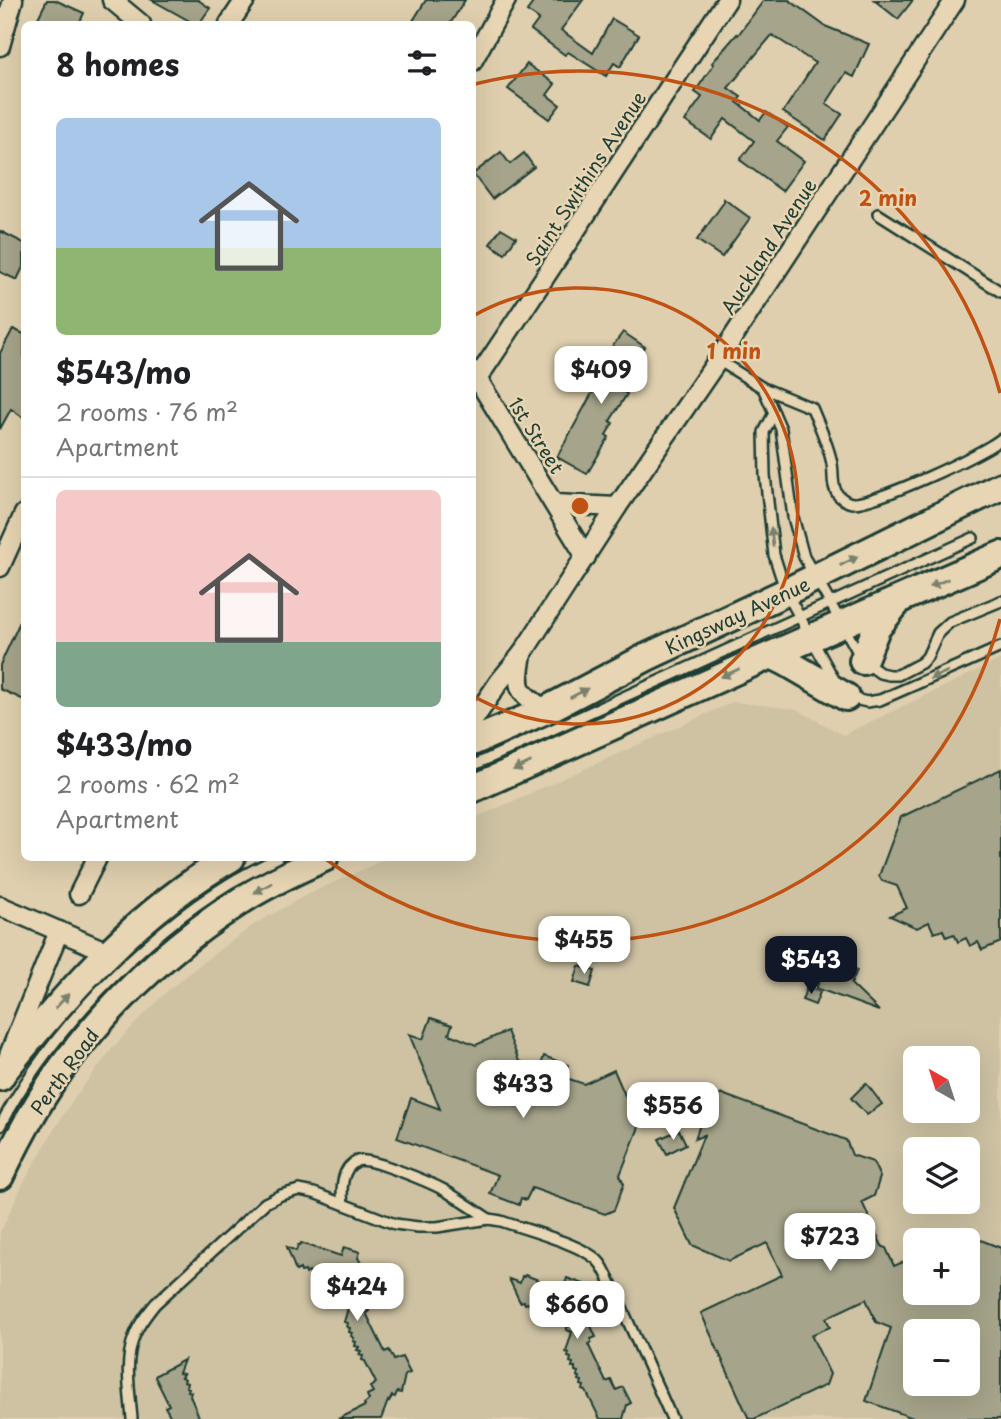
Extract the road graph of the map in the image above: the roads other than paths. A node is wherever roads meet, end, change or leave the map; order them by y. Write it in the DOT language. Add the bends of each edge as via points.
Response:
graph roads {
  1 [pos="13,0"];
  2 [pos="112,0"];
  3 [pos="245,0"];
  4 [pos="506,0"];
  5 [pos="727,0"];
  6 [pos="955,0"];
  7 [pos="137,21"];
  8 [pos="231,21"];
  9 [pos="0,46"];
  10 [pos="476,55"];
  11 [pos="878,214"];
  12 [pos="1001,292"];
  13 [pos="718,360"];
  14 [pos="476,373"];
  15 [pos="476,376"];
  16 [pos="763,388"];
  17 [pos="774,413"];
  18 [pos="1001,439"];
  19 [pos="1001,486"];
  20 [pos="555,504"];
  21 [pos="617,507"];
  22 [pos="21,520"];
  23 [pos="12,538"];
  24 [pos="973,538"];
  25 [pos="1001,555"];
  26 [pos="586,557"];
  27 [pos="0,567"];
  28 [pos="816,578"];
  29 [pos="786,592"];
  30 [pos="900,600"];
  31 [pos="1001,601"];
  32 [pos="835,614"];
  33 [pos="806,627"];
  34 [pos="1001,647"];
  35 [pos="522,654"];
  36 [pos="772,655"];
  37 [pos="863,661"];
  38 [pos="846,697"];
  39 [pos="546,710"];
  40 [pos="476,716"];
  41 [pos="476,740"];
  42 [pos="476,764"];
  43 [pos="476,787"];
  44 [pos="96,861"];
  45 [pos="227,861"];
  46 [pos="271,861"];
  47 [pos="318,861"];
  48 [pos="79,894"];
  49 [pos="0,906"];
  50 [pos="59,932"];
  51 [pos="110,953"];
  52 [pos="1,1074"];
  53 [pos="0,1126"];
  54 [pos="0,1176"];
  55 [pos="343,1204"];
  56 [pos="489,1219"];
  57 [pos="132,1419"];
  58 [pos="672,1419"];
  1 -- 9 [label="street"];
  2 -- 7 [label="street"];
  3 -- 8 [label="street"];
  4 -- 10 [label="street"];
  5 -- 14 [label="street, Saint Swithins Avenue" via="551,271"];
  6 -- 13 [label="street, Auckland Avenue"];
  11 -- 12 [label="lane"];
  13 -- 16 [label="lane"];
  13 -- 21 [label="street, Auckland Avenue"];
  15 -- 20 [label="street, 1st Street"];
  16 -- 17 [label="lane"];
  16 -- 18 [label="lane" via="812,408 832,463 835,488 850,503 906,486"];
  17 -- 28 [label="lane" via="781,429 799,540"];
  29 -- 17 [label="lane, one-way" via="774,555 765,475 764,432"];
  28 -- 19 [label="main road, Kingsway Avenue, one-way"];
  20 -- 21 [label="street"];
  20 -- 26 [label="street, 1st Street"];
  21 -- 26 [label="street, Auckland Avenue"];
  22 -- 23 [label="street"];
  23 -- 27 [label="street"];
  24 -- 32 [label="lane"];
  25 -- 30 [label="main road, one-way"];
  26 -- 35 [label="street, Auckland Avenue"];
  28 -- 29 [label="main road, Kingsway Avenue"];
  28 -- 32 [label="lane"];
  29 -- 33 [label="lane"];
  39 -- 29 [label="main road, Kingsway Avenue, one-way"];
  30 -- 32 [label="main road"];
  30 -- 37 [label="main road" via="876,629"];
  31 -- 37 [label="lane" via="950,622 927,657 898,675 880,673"];
  32 -- 33 [label="main road"];
  32 -- 37 [label="lane"];
  33 -- 36 [label="main road"];
  33 -- 38 [label="lane"];
  33 -- 42 [label="lane"];
  34 -- 38 [label="lane, one-way" via="880,700"];
  35 -- 39 [label="street" via="521,691"];
  35 -- 40 [label="street, Auckland Avenue"];
  36 -- 38 [label="main road"];
  36 -- 43 [label="main road, one-way"];
  39 -- 41 [label="main road, Kingsway Avenue"];
  44 -- 48 [label="street"];
  45 -- 51 [label="main road" via="176,895"];
  46 -- 53 [label="lane" via="178,920 117,974 50,1049"];
  47 -- 54 [label="main road, Perth Road, one-way" via="239,902 143,976 71,1056 16,1142"];
  49 -- 50 [label="street"];
  50 -- 51 [label="street"];
  50 -- 52 [label="street"];
  52 -- 51 [label="main road, one-way" via="52,1011"];
  55 -- 56 [label="lane" via="395,1224 418,1227"];
  55 -- 56 [label="lane" via="344,1177 350,1166 366,1160 441,1188"];
  55 -- 57 [label="lane" via="299,1190 265,1203 155,1304 134,1337 130,1355"];
  56 -- 58 [label="lane" via="576,1247 600,1263"];
}
